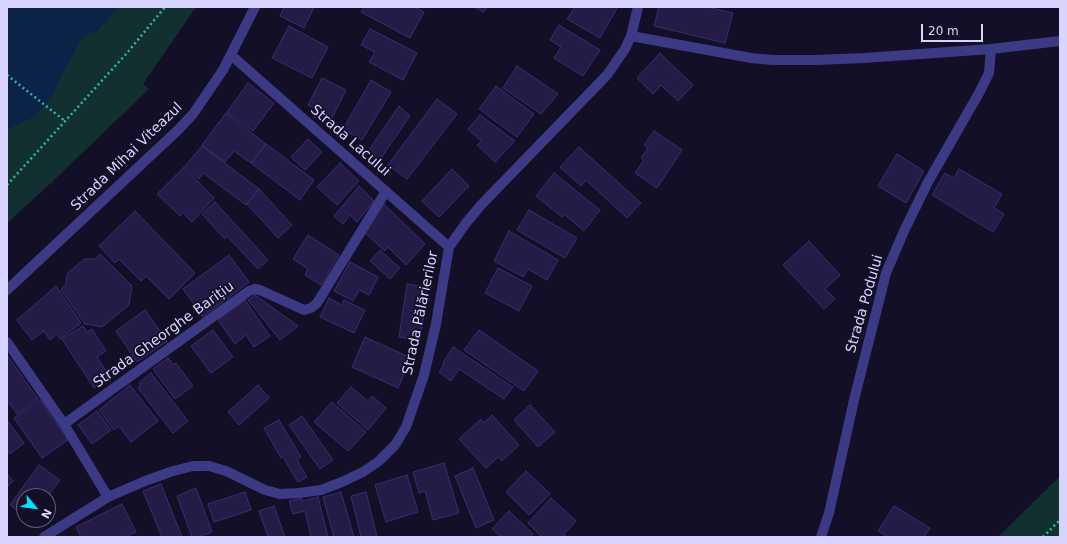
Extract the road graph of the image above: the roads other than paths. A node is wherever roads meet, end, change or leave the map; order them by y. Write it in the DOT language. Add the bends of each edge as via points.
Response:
graph roads {
  1 [pos="255,7"];
  2 [pos="638,7"];
  3 [pos="631,36"];
  4 [pos="1060,41"];
  5 [pos="991,50"];
  6 [pos="231,55"];
  7 [pos="386,191"];
  8 [pos="449,248"];
  9 [pos="7,290"];
  10 [pos="7,342"];
  11 [pos="64,424"];
  12 [pos="108,497"];
  13 [pos="44,537"];
  14 [pos="821,537"];
  1 -- 6 [label="street, Strada Mihai Viteazul"];
  2 -- 3 [label="street, Strada Pălărierilor"];
  3 -- 5 [label="street" via="772,60 864,58"];
  3 -- 8 [label="street, Strada Pălărierilor" via="607,75 481,205"];
  4 -- 5 [label="street"];
  5 -- 14 [label="street, Strada Podului" via="989,73 928,182 886,273 829,513"];
  6 -- 7 [label="street, Strada Lacului"];
  6 -- 9 [label="street, Strada Mihai Viteazul" via="205,98 178,130"];
  7 -- 8 [label="street, Strada Lacului"];
  7 -- 11 [label="street, Strada Gheorghe Barițiu" via="317,303 311,308 304,310 260,290 249,291"];
  8 -- 12 [label="street, Strada Pălărierilor" via="424,375 406,427 395,445 379,462 342,482 321,490 298,493 280,494 265,490 226,471 209,466 193,466 145,481"];
  10 -- 11 [label="street"];
  11 -- 12 [label="street"];
  12 -- 13 [label="street, Strada Pălărierilor"];
}
